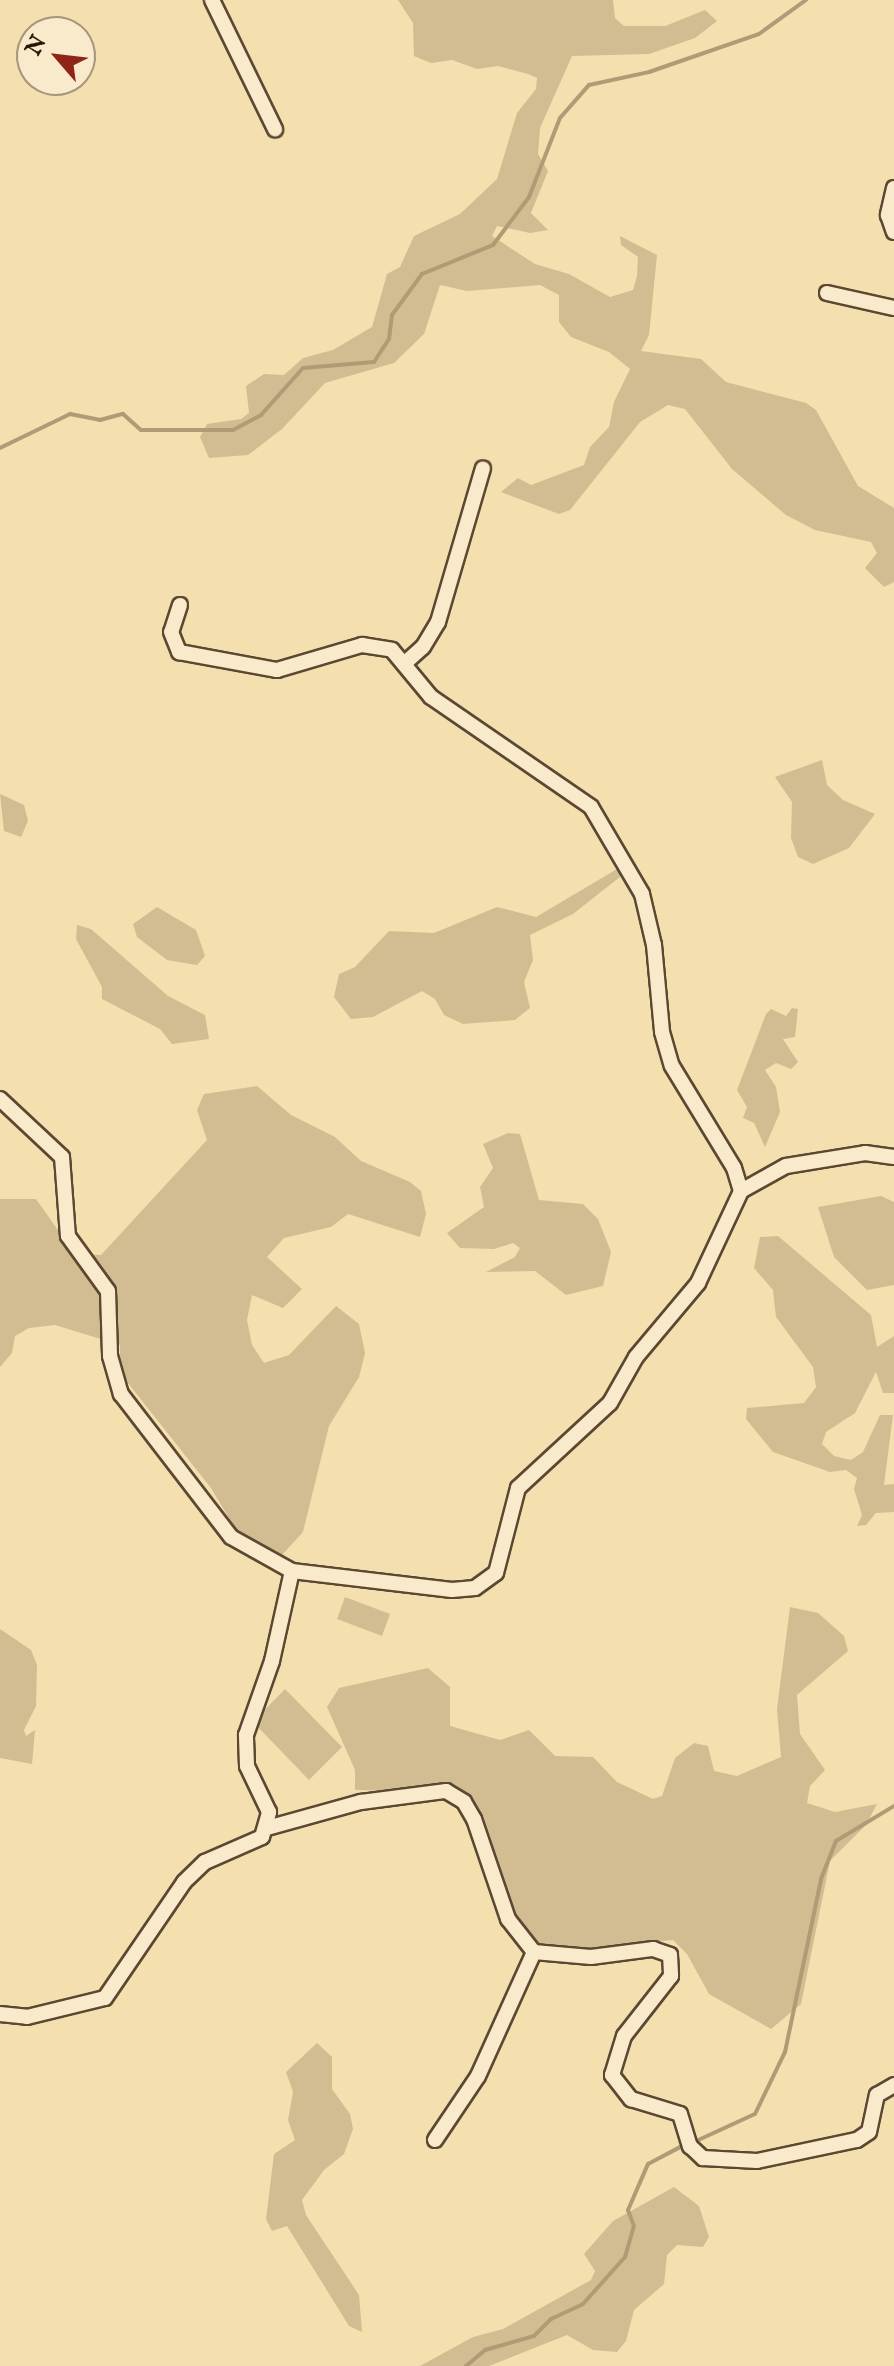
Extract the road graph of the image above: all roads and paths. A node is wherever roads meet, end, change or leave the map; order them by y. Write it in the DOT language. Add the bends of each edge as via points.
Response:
graph roads {
  1 [pos="212,0"];
  2 [pos="275,129"];
  3 [pos="894,188"];
  4 [pos="894,232"];
  5 [pos="827,293"];
  6 [pos="894,308"];
  7 [pos="483,468"];
  8 [pos="180,605"];
  9 [pos="405,663"];
  10 [pos="0,1099"];
  11 [pos="894,1157"];
  12 [pos="741,1191"];
  13 [pos="292,1571"];
  14 [pos="267,1828"];
  15 [pos="534,1952"];
  16 [pos="0,2014"];
  17 [pos="894,2085"];
  18 [pos="435,2140"];
  1 -- 2 [label="street"];
  3 -- 4 [label="street" via="888,215"];
  5 -- 6 [label="street"];
  7 -- 9 [label="street" via="438,622"];
  8 -- 9 [label="street" via="171,632 179,652 277,670 373,644 392,650"];
  9 -- 12 [label="street" via="431,697 591,807 642,894 654,945 662,1032 672,1066 737,1174"];
  10 -- 13 [label="street" via="62,1157 68,1236 108,1291 110,1356 128,1404 231,1537 251,1553"];
  11 -- 12 [label="street" via="865,1153 801,1163 764,1174"];
  12 -- 13 [label="street" via="698,1283 636,1357 610,1403 518,1488 501,1565 486,1583 452,1590"];
  13 -- 14 [label="street" via="245,1750 266,1801"];
  14 -- 15 [label="street" via="361,1802 451,1793 474,1819 508,1919"];
  14 -- 16 [label="street" via="262,1837 205,1862 184,1882 105,1998 27,2017"];
  15 -- 17 [label="street" via="591,1957 653,1949 670,1955 671,1976 624,2036 612,2075 631,2099 680,2114 690,2146 703,2158 757,2161 857,2140 869,2132 877,2095"];
  15 -- 18 [label="street" via="478,2076"];
}
